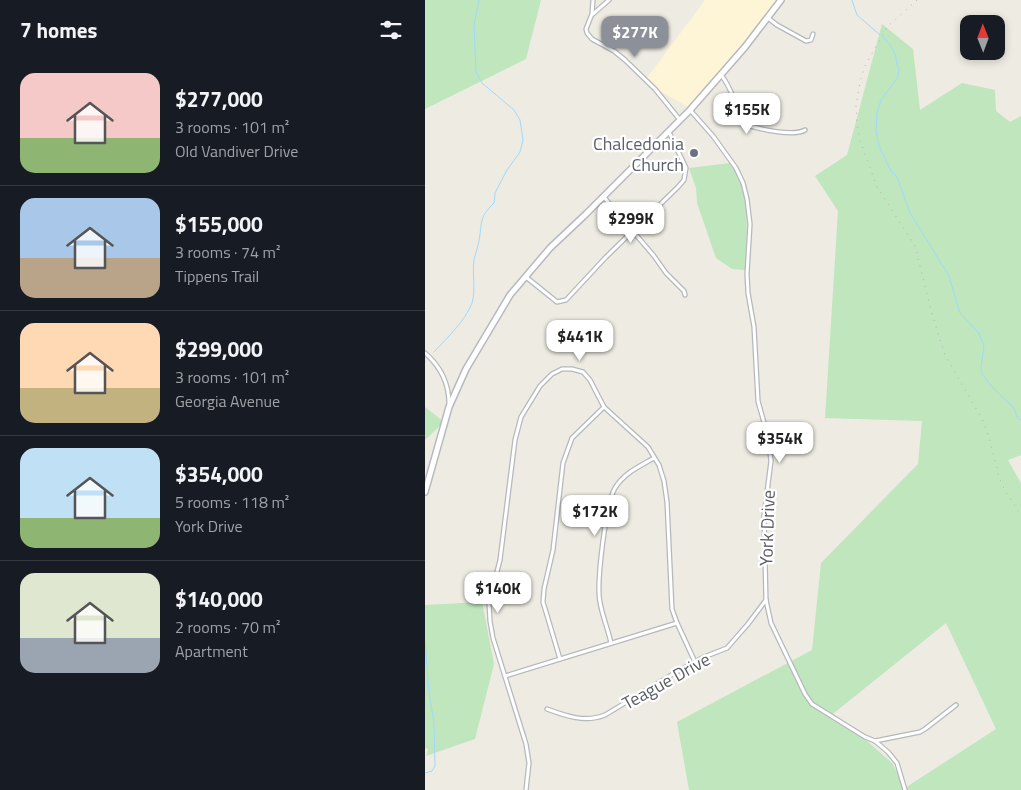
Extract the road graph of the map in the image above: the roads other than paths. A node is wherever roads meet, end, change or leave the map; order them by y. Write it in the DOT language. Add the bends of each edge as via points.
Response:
graph roads {
  1 [pos="593,0"];
  2 [pos="609,0"];
  3 [pos="781,0"];
  4 [pos="592,14"];
  5 [pos="768,18"];
  6 [pos="813,34"];
  7 [pos="721,75"];
  8 [pos="690,110"];
  9 [pos="680,121"];
  10 [pos="805,130"];
  11 [pos="669,132"];
  12 [pos="603,196"];
  13 [pos="633,230"];
  14 [pos="526,276"];
  15 [pos="685,294"];
  16 [pos="425,353"];
  17 [pos="449,407"];
  18 [pos="605,407"];
  19 [pos="654,458"];
  20 [pos="425,492"];
  21 [pos="766,600"];
  22 [pos="677,623"];
  23 [pos="611,643"];
  24 [pos="560,659"];
  25 [pos="695,662"];
  26 [pos="505,676"];
  27 [pos="956,705"];
  28 [pos="547,709"];
  29 [pos="875,741"];
  30 [pos="526,790"];
  31 [pos="905,790"];
  1 -- 4 [label="street"];
  2 -- 4 [label="street"];
  3 -- 5 [label="main road"];
  4 -- 9 [label="street" via="586,29 592,39 625,60"];
  5 -- 6 [label="street" via="806,41 811,40"];
  5 -- 7 [label="main road"];
  7 -- 8 [label="main road"];
  7 -- 10 [label="street" via="747,125 789,132"];
  8 -- 9 [label="main road"];
  8 -- 21 [label="street, York Drive" via="736,168 748,204 748,294 754,327 758,401 771,456 765,516"];
  9 -- 11 [label="main road"];
  11 -- 12 [label="main road"];
  11 -- 13 [label="street" via="685,165 684,180"];
  12 -- 13 [label="street"];
  12 -- 14 [label="main road"];
  13 -- 14 [label="street" via="566,300 557,302"];
  13 -- 15 [label="street"];
  14 -- 17 [label="main road" via="486,333"];
  16 -- 17 [label="street" via="445,378"];
  17 -- 20 [label="main road"];
  18 -- 19 [label="street" via="648,447"];
  18 -- 24 [label="street" via="572,438 563,463 543,602"];
  18 -- 26 [label="street" via="583,372 562,369 540,386 521,417 515,440 500,560 489,603 493,638"];
  19 -- 22 [label="street" via="664,481 667,502 672,609"];
  19 -- 23 [label="street" via="625,476 616,486 609,503 599,582 600,601"];
  21 -- 25 [label="street, Teague Drive" via="727,648"];
  21 -- 29 [label="street, York Drive" via="771,623 805,694 813,704"];
  22 -- 23 [label="street"];
  22 -- 25 [label="street"];
  23 -- 24 [label="street"];
  24 -- 26 [label="street"];
  25 -- 28 [label="street, Teague Drive" via="597,718 567,717"];
  26 -- 30 [label="street" via="526,744 529,763"];
  27 -- 29 [label="street" via="920,732"];
  29 -- 31 [label="street, York Drive" via="897,763"];
}
